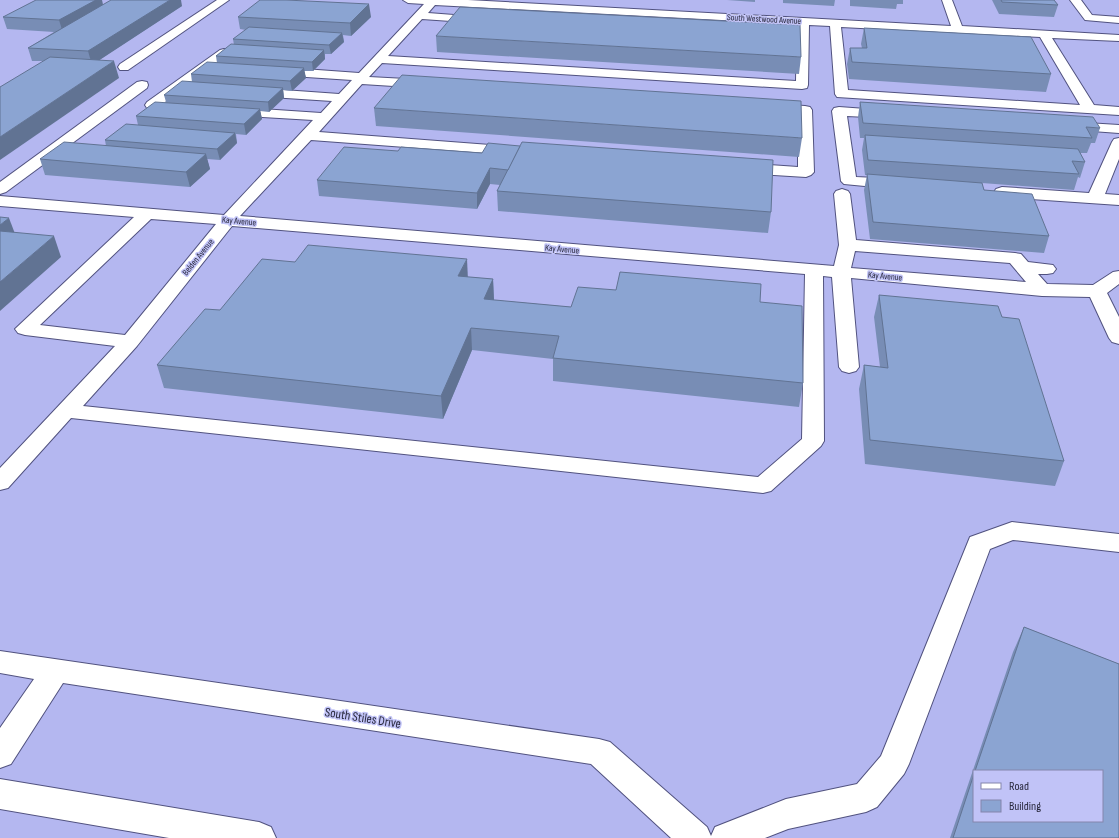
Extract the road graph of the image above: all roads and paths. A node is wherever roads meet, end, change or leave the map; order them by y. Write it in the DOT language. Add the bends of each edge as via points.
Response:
graph roads {
  1 [pos="224,0"];
  2 [pos="408,0"];
  3 [pos="947,0"];
  4 [pos="1075,0"];
  5 [pos="433,1"];
  6 [pos="479,2"];
  7 [pos="573,4"];
  8 [pos="687,4"];
  9 [pos="693,15"];
  10 [pos="419,16"];
  11 [pos="490,20"];
  12 [pos="1119,20"];
  13 [pos="803,21"];
  14 [pos="834,23"];
  15 [pos="958,30"];
  16 [pos="1044,34"];
  17 [pos="1119,38"];
  18 [pos="224,53"];
  19 [pos="380,58"];
  20 [pos="205,66"];
  21 [pos="124,67"];
  22 [pos="228,68"];
  23 [pos="268,70"];
  24 [pos="361,78"];
  25 [pos="142,85"];
  26 [pos="439,85"];
  27 [pos="176,87"];
  28 [pos="200,89"];
  29 [pos="240,91"];
  30 [pos="342,98"];
  31 [pos="758,107"];
  32 [pos="190,108"];
  33 [pos="221,110"];
  34 [pos="1090,110"];
  35 [pos="1119,112"];
  36 [pos="902,115"];
  37 [pos="324,117"];
  38 [pos="1057,125"];
  39 [pos="1119,129"];
  40 [pos="307,135"];
  41 [pos="1119,142"];
  42 [pos="529,152"];
  43 [pos="727,166"];
  44 [pos="913,185"];
  45 [pos="0,189"];
  46 [pos="984,190"];
  47 [pos="842,194"];
  48 [pos="1095,198"];
  49 [pos="1119,200"];
  50 [pos="0,201"];
  51 [pos="148,213"];
  52 [pos="228,220"];
  53 [pos="848,245"];
  54 [pos="1022,267"];
  55 [pos="1047,269"];
  56 [pos="814,270"];
  57 [pos="841,272"];
  58 [pos="1119,276"];
  59 [pos="1042,290"];
  60 [pos="1097,291"];
  61 [pos="1119,338"];
  62 [pos="130,342"];
  63 [pos="849,367"];
  64 [pos="66,411"];
  65 [pos="0,482"];
  66 [pos="1119,543"];
  67 [pos="0,662"];
  68 [pos="56,670"];
  69 [pos="0,754"];
  70 [pos="0,794"];
  71 [pos="259,838"];
  72 [pos="695,838"];
  73 [pos="727,838"];
  1 -- 21 [label="street"];
  2 -- 5 [label="street, South Westwood Avenue"];
  3 -- 15 [label="street"];
  4 -- 12 [label="street" via="1090,18"];
  5 -- 6 [label="street, South Westwood Avenue"];
  5 -- 10 [label="street, Belden Avenue"];
  6 -- 7 [label="street, South Westwood Avenue"];
  7 -- 9 [label="street, South Westwood Avenue" via="652,18"];
  8 -- 9 [label="street" via="691,6"];
  9 -- 13 [label="street, South Westwood Avenue"];
  10 -- 11 [label="street"];
  10 -- 19 [label="street, Belden Avenue"];
  13 -- 14 [label="street, South Westwood Avenue"];
  13 -- 19 [label="street" via="799,37 802,85"];
  14 -- 15 [label="street, South Westwood Avenue"];
  14 -- 34 [label="street" via="842,94"];
  15 -- 16 [label="street, South Westwood Avenue"];
  16 -- 17 [label="street, South Westwood Avenue"];
  16 -- 34 [label="street"];
  18 -- 20 [label="street"];
  19 -- 24 [label="street, Belden Avenue"];
  20 -- 22 [label="street"];
  20 -- 27 [label="street"];
  23 -- 24 [label="street"];
  24 -- 26 [label="street"];
  24 -- 30 [label="street, Belden Avenue"];
  25 -- 45 [label="street"];
  27 -- 28 [label="street"];
  27 -- 32 [label="street" via="152,105"];
  29 -- 30 [label="street"];
  30 -- 37 [label="street, Belden Avenue"];
  31 -- 43 [label="street" via="805,110 806,172"];
  33 -- 37 [label="street"];
  34 -- 35 [label="street"];
  36 -- 44 [label="street" via="839,111 850,181"];
  37 -- 40 [label="street, Belden Avenue"];
  38 -- 39 [label="street"];
  40 -- 42 [label="street"];
  40 -- 52 [label="street, Belden Avenue"];
  41 -- 48 [label="street"];
  46 -- 48 [label="street"];
  47 -- 53 [label="street"];
  48 -- 49 [label="street"];
  50 -- 51 [label="street, Kay Avenue"];
  51 -- 52 [label="street, Kay Avenue"];
  51 -- 62 [label="street" via="24,329"];
  52 -- 56 [label="street, Kay Avenue"];
  52 -- 62 [label="street, Belden Avenue"];
  53 -- 54 [label="street" via="1015,258"];
  53 -- 57 [label="street"];
  54 -- 55 [label="street"];
  54 -- 59 [label="street"];
  56 -- 57 [label="street, Kay Avenue"];
  56 -- 64 [label="street" via="814,441 762,485"];
  57 -- 59 [label="street, Kay Avenue"];
  57 -- 63 [label="street"];
  58 -- 60 [label="street"];
  59 -- 60 [label="street, Kay Avenue"];
  60 -- 61 [label="street"];
  62 -- 64 [label="street, Belden Avenue"];
  64 -- 65 [label="street, Belden Avenue"];
  66 -- 73 [label="street" via="1012,531 979,542 893,764 866,797 786,814"];
  67 -- 68 [label="street, South Stiles Drive"];
  68 -- 69 [label="street"];
  68 -- 72 [label="street, South Stiles Drive" via="599,752"];
  70 -- 71 [label="street"];
}
